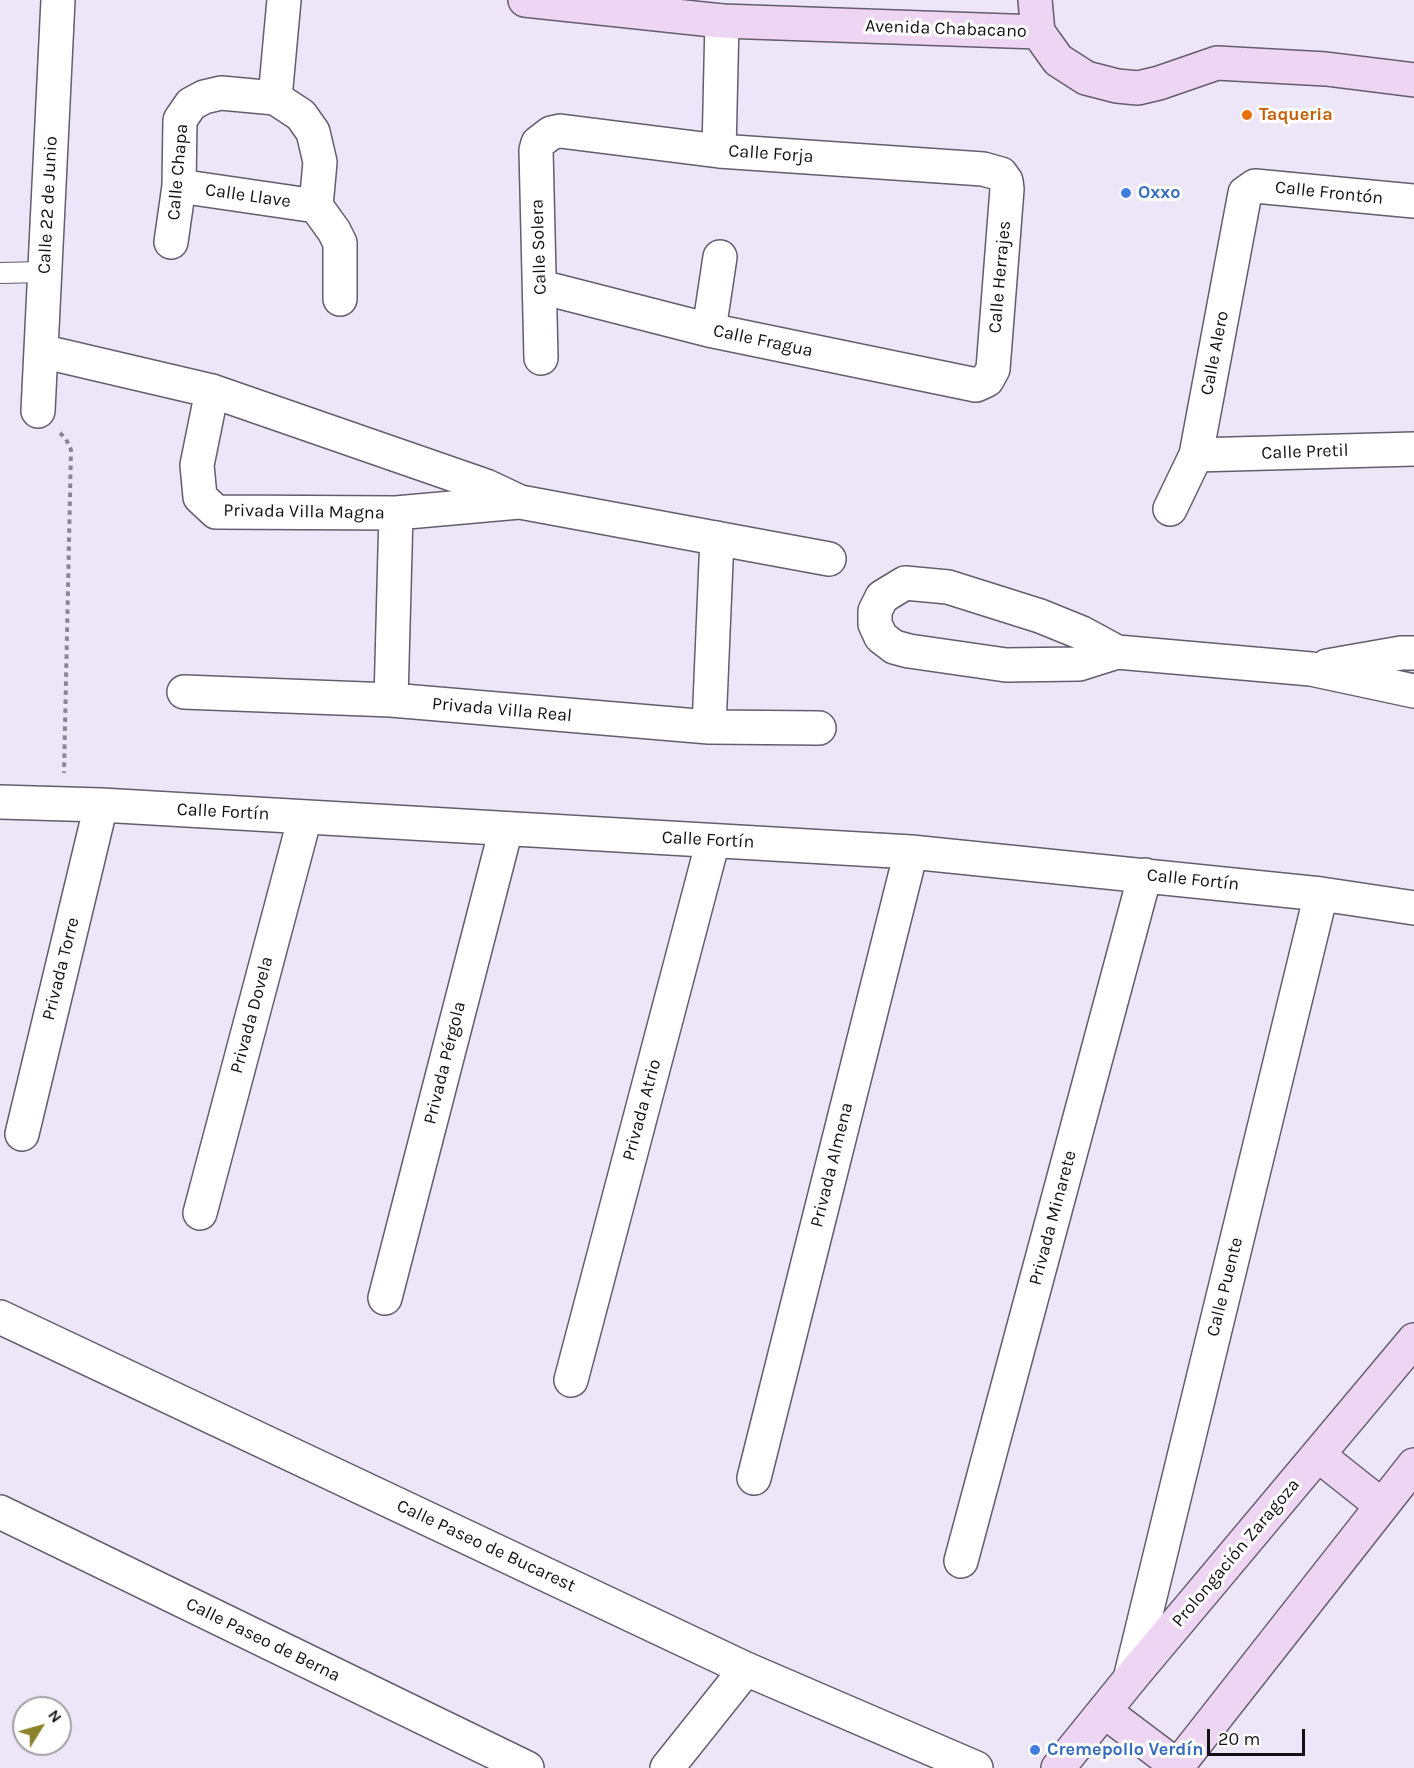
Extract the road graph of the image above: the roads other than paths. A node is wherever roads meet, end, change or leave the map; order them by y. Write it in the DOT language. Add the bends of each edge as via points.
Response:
graph roads {
  1 [pos="58,0"];
  2 [pos="284,0"];
  3 [pos="525,0"];
  4 [pos="1035,0"];
  5 [pos="722,21"];
  6 [pos="1038,32"];
  7 [pos="1414,80"];
  8 [pos="288,106"];
  9 [pos="543,139"];
  10 [pos="719,151"];
  11 [pos="1001,174"];
  12 [pos="179,186"];
  13 [pos="1245,193"];
  14 [pos="1414,201"];
  15 [pos="316,206"];
  16 [pos="171,242"];
  17 [pos="720,256"];
  18 [pos="44,272"];
  19 [pos="0,273"];
  20 [pos="541,287"];
  21 [pos="340,299"];
  22 [pos="709,330"];
  23 [pos="41,351"];
  24 [pos="541,358"];
  25 [pos="987,380"];
  26 [pos="212,391"];
  27 [pos="38,411"];
  28 [pos="1414,449"];
  29 [pos="1196,455"];
  30 [pos="520,502"];
  31 [pos="1170,509"];
  32 [pos="396,513"];
  33 [pos="717,538"];
  34 [pos="829,558"];
  35 [pos="1117,652"];
  36 [pos="1414,653"];
  37 [pos="1311,669"];
  38 [pos="1414,691"];
  39 [pos="184,692"];
  40 [pos="391,700"];
  41 [pos="709,727"];
  42 [pos="819,728"];
  43 [pos="0,802"];
  44 [pos="101,805"];
  45 [pos="305,817"];
  46 [pos="506,828"];
  47 [pos="713,841"];
  48 [pos="911,852"];
  49 [pos="1146,875"];
  50 [pos="1321,894"];
  51 [pos="1414,908"];
  52 [pos="22,1134"];
  53 [pos="200,1213"];
  54 [pos="385,1298"];
  55 [pos="0,1317"];
  56 [pos="1414,1340"];
  57 [pos="571,1380"];
  58 [pos="1318,1455"];
  59 [pos="1414,1465"];
  60 [pos="754,1478"];
  61 [pos="1381,1505"];
  62 [pos="0,1512"];
  63 [pos="961,1561"];
  64 [pos="746,1669"];
  65 [pos="1130,1679"];
  66 [pos="1104,1711"];
  67 [pos="1176,1767"];
  68 [pos="527,1768"];
  69 [pos="667,1768"];
  70 [pos="976,1768"];
  71 [pos="1058,1768"];
  1 -- 18 [label="street, Calle 22 de Junio"];
  2 -- 8 [label="street"];
  3 -- 5 [label="street, Avenida Chabacano"];
  4 -- 6 [label="street"];
  5 -- 6 [label="street, Avenida Chabacano"];
  5 -- 10 [label="street"];
  6 -- 7 [label="street, Avenida Chabacano" via="1058,60 1086,78 1117,86 1138,88 1216,63 1326,69"];
  8 -- 12 [label="street, Calle Chapa" via="221,93 191,104 180,120"];
  8 -- 15 [label="street" via="313,132 320,162"];
  9 -- 10 [label="street, Calle Forja" via="560,131"];
  9 -- 20 [label="street, Calle Solera" via="536,150"];
  10 -- 11 [label="street, Calle Forja" via="983,169"];
  11 -- 25 [label="street, Calle Herrajes" via="1007,189 993,369"];
  12 -- 15 [label="street, Calle Llave"];
  12 -- 16 [label="street, Calle Chapa"];
  13 -- 14 [label="street, Calle Frontón" via="1255,186"];
  13 -- 29 [label="street, Calle Alero"];
  15 -- 21 [label="street" via="340,243"];
  17 -- 22 [label="street"];
  18 -- 19 [label="lane"];
  18 -- 23 [label="street, Calle 22 de Junio"];
  20 -- 22 [label="street, Calle Fragua"];
  20 -- 24 [label="street, Calle Solera"];
  22 -- 25 [label="street, Calle Fragua" via="976,385"];
  23 -- 26 [label="street, Privada Villa Magna"];
  23 -- 27 [label="street, Calle 22 de Junio"];
  26 -- 30 [label="street, Privada Villa Magna" via="486,486"];
  26 -- 32 [label="street, Privada Villa Magna" via="198,465 200,497 216,512"];
  28 -- 29 [label="street, Calle Pretil"];
  29 -- 31 [label="street, Calle Alero"];
  30 -- 32 [label="street, Privada Villa Magna"];
  30 -- 33 [label="street, Privada Villa Magna"];
  32 -- 40 [label="street"];
  33 -- 34 [label="street, Privada Villa Magna"];
  33 -- 41 [label="street"];
  35 -- 35 [label="street" via="1079,664 1006,664 909,651 894,647 881,637 875,611 882,597 905,583 948,587 1040,616"];
  35 -- 37 [label="street"];
  36 -- 37 [label="street"];
  37 -- 38 [label="street"];
  39 -- 40 [label="street, Privada Villa Real"];
  40 -- 41 [label="street, Privada Villa Real"];
  41 -- 42 [label="street, Privada Villa Real"];
  43 -- 44 [label="street, Calle Fortín"];
  44 -- 45 [label="street, Calle Fortín"];
  44 -- 52 [label="street, Privada Torre"];
  45 -- 46 [label="street, Calle Fortín"];
  45 -- 53 [label="street, Privada Dovela"];
  46 -- 47 [label="street, Calle Fortín"];
  46 -- 54 [label="street, Privada Pérgola"];
  47 -- 48 [label="street, Calle Fortín"];
  47 -- 57 [label="street, Privada Atrio"];
  48 -- 49 [label="street, Calle Fortín"];
  48 -- 60 [label="street, Privada Almena"];
  49 -- 50 [label="street, Calle Fortín"];
  49 -- 63 [label="street, Privada Minarete"];
  50 -- 51 [label="street, Calle Fortín"];
  50 -- 65 [label="street, Calle Puente"];
  55 -- 64 [label="street, Calle Paseo de Bucarest"];
  56 -- 58 [label="street, Prolongación Zaragoza"];
  58 -- 61 [label="street"];
  58 -- 65 [label="street, Prolongación Zaragoza"];
  59 -- 61 [label="street"];
  61 -- 67 [label="street"];
  62 -- 68 [label="street, Calle Paseo de Berna"];
  64 -- 69 [label="street"];
  64 -- 70 [label="street, Calle Paseo de Bucarest"];
  65 -- 66 [label="street, Prolongación Zaragoza"];
  66 -- 67 [label="street"];
  66 -- 71 [label="street, Prolongación Zaragoza"];
}
